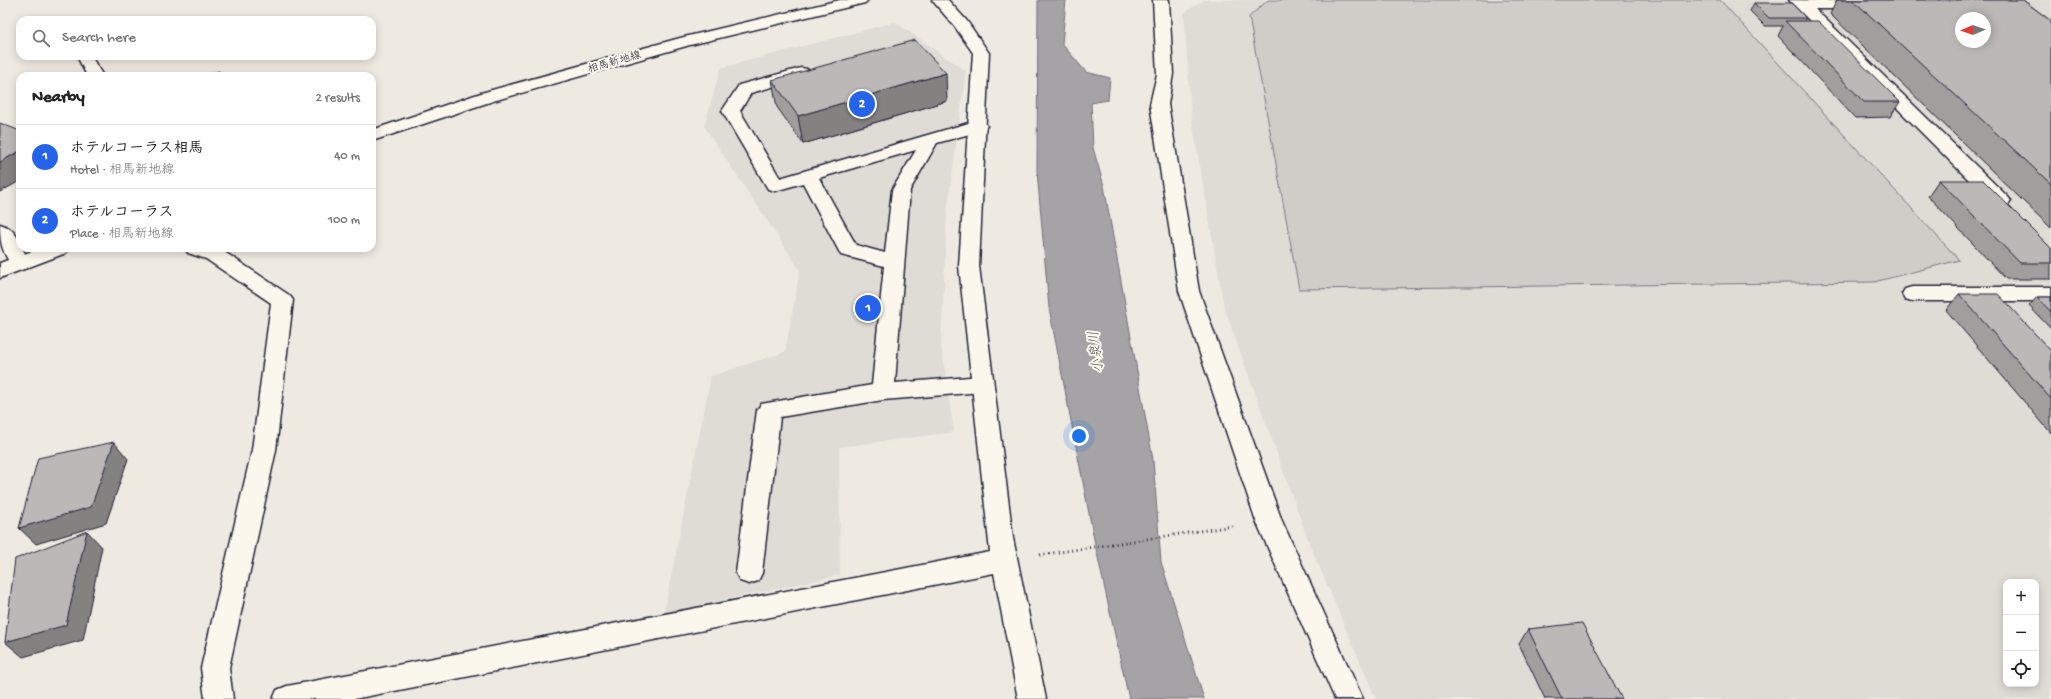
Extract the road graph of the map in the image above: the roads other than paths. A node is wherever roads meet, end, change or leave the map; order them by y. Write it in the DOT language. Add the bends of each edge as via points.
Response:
graph roads {
  1 [pos="860,0"];
  2 [pos="940,0"];
  3 [pos="1161,0"];
  4 [pos="1799,2"];
  5 [pos="1881,4"];
  6 [pos="86,60"];
  7 [pos="813,70"];
  8 [pos="93,72"];
  9 [pos="978,126"];
  10 [pos="376,135"];
  11 [pos="931,139"];
  12 [pos="808,175"];
  13 [pos="2011,212"];
  14 [pos="0,230"];
  15 [pos="49,252"];
  16 [pos="208,252"];
  17 [pos="894,262"];
  18 [pos="20,263"];
  19 [pos="0,271"];
  20 [pos="1912,294"];
  21 [pos="2051,294"];
  22 [pos="982,384"];
  23 [pos="883,392"];
  24 [pos="1004,560"];
  25 [pos="749,573"];
  26 [pos="219,699"];
  27 [pos="287,699"];
  28 [pos="1032,699"];
  29 [pos="1349,699"];
  1 -- 10 [label="street, 相馬新地線" via="678,43 487,97"];
  2 -- 9 [label="street" via="981,53"];
  3 -- 29 [label="street" via="1165,74 1159,104 1190,291 1269,520"];
  4 -- 5 [label="street"];
  4 -- 13 [label="street"];
  6 -- 8 [label="street"];
  7 -- 12 [label="street" via="745,88 731,111 775,185"];
  9 -- 11 [label="street"];
  9 -- 22 [label="street" via="969,266"];
  11 -- 12 [label="street"];
  11 -- 17 [label="street" via="901,190"];
  12 -- 17 [label="street" via="848,250"];
  14 -- 18 [label="street" via="4,232"];
  15 -- 18 [label="street"];
  16 -- 26 [label="street" via="282,300 264,450 215,668"];
  17 -- 23 [label="street"];
  18 -- 19 [label="street"];
  20 -- 21 [label="street"];
  22 -- 23 [label="street"];
  22 -- 24 [label="street"];
  23 -- 25 [label="street" via="769,410"];
  24 -- 27 [label="street"];
  24 -- 28 [label="street"];
}
